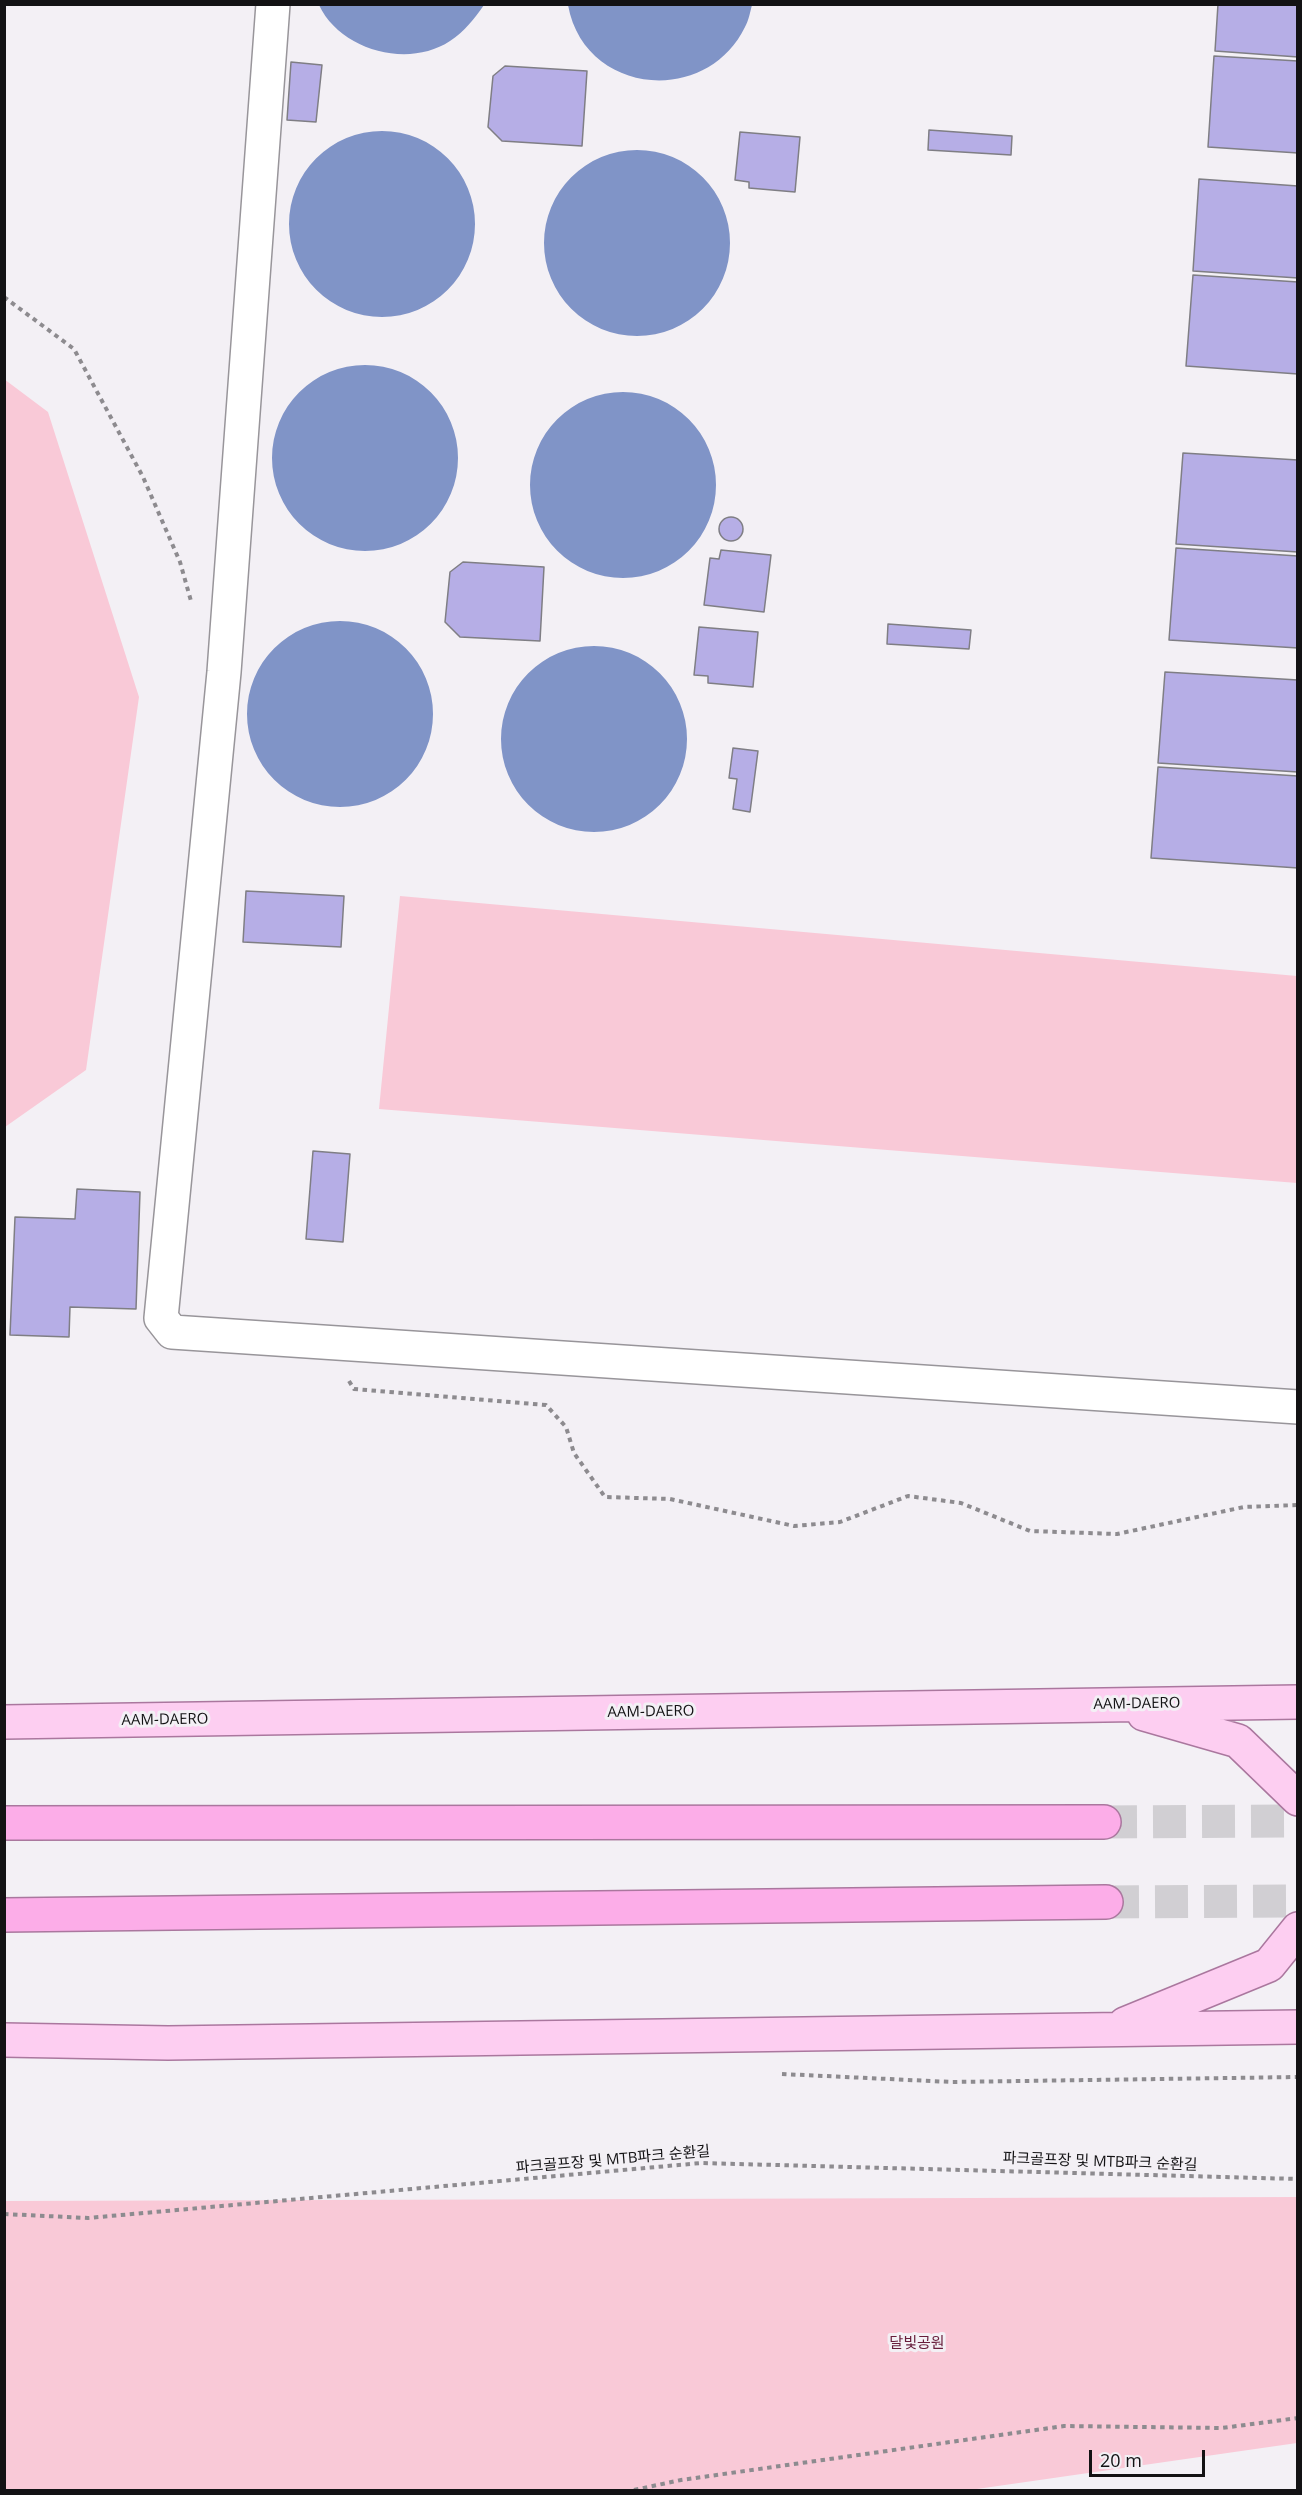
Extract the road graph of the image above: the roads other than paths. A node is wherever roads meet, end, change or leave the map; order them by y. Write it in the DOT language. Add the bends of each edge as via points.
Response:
graph roads {
  1 [pos="273,4"];
  2 [pos="1298,1407"];
  3 [pos="1298,1702"];
  4 [pos="1109,1705"];
  5 [pos="4,1722"];
  6 [pos="1298,1799"];
  7 [pos="1104,1822"];
  8 [pos="4,1823"];
  9 [pos="1106,1902"];
  10 [pos="4,1915"];
  11 [pos="1298,1929"];
  12 [pos="1298,2027"];
  13 [pos="1244,2029"];
  14 [pos="1110,2031"];
  15 [pos="1298,2037"];
  16 [pos="4,2040"];
  1 -- 2 [label="lane" via="224,672 161,1318 172,1332"];
  3 -- 4 [label="main road, AAM-DAERO"];
  4 -- 5 [label="main road, AAM-DAERO"];
  4 -- 6 [label="main road" via="1239,1741"];
  7 -- 8 [label="highway"];
  9 -- 10 [label="highway"];
  11 -- 14 [label="main road" via="1269,1965"];
  12 -- 13 [label="main road"];
  13 -- 14 [label="main road"];
  13 -- 15 [label="main road"];
  14 -- 16 [label="main road" via="168,2043"];
}
